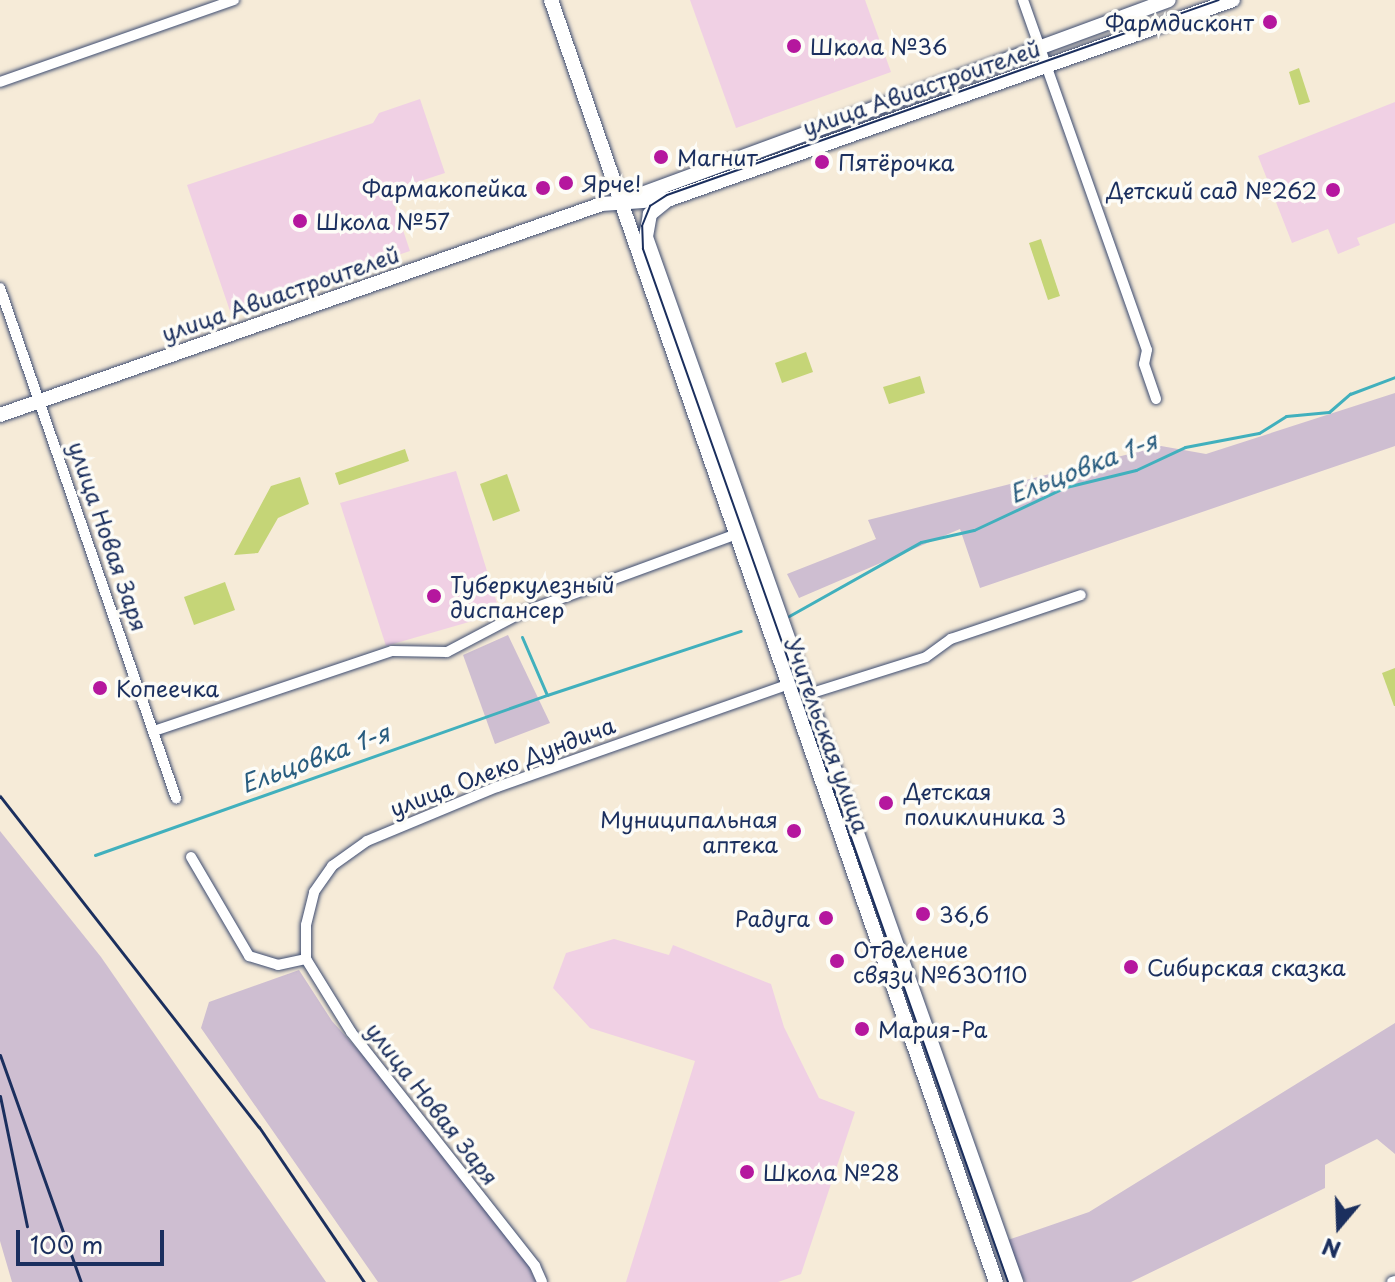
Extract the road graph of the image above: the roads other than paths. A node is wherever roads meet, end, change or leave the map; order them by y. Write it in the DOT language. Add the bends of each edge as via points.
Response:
graph roads {
  1 [pos="234,0"];
  2 [pos="551,0"];
  3 [pos="1023,0"];
  4 [pos="1169,0"];
  5 [pos="1233,0"];
  6 [pos="1040,45"];
  7 [pos="1047,66"];
  8 [pos="0,82"];
  9 [pos="670,199"];
  10 [pos="620,203"];
  11 [pos="645,227"];
  12 [pos="0,288"];
  13 [pos="1156,399"];
  14 [pos="42,400"];
  15 [pos="0,415"];
  16 [pos="734,535"];
  17 [pos="1081,595"];
  18 [pos="796,693"];
  19 [pos="154,731"];
  20 [pos="176,798"];
  21 [pos="191,857"];
  22 [pos="306,959"];
  23 [pos="542,1282"];
  24 [pos="996,1282"];
  25 [pos="1016,1282"];
  1 -- 8 [label="street"];
  2 -- 10 [label="main road, Учительская улица"];
  3 -- 6 [label="street"];
  4 -- 6 [label="main road, улица Авиастроителей"];
  5 -- 7 [label="main road, улица Авиастроителей"];
  6 -- 7 [label="street"];
  6 -- 10 [label="main road, улица Авиастроителей"];
  7 -- 9 [label="main road, улица Авиастроителей"];
  7 -- 13 [label="street" via="1147,350 1144,364"];
  9 -- 10 [label="main road, улица Авиастроителей"];
  9 -- 11 [label="main road" via="652,210"];
  10 -- 11 [label="main road, Учительская улица"];
  10 -- 14 [label="main road, улица Авиастроителей" via="602,204"];
  10 -- 16 [label="main road, Учительская улица"];
  11 -- 18 [label="main road, Учительская улица"];
  12 -- 14 [label="street, улица Новая Заря"];
  14 -- 15 [label="main road, улица Авиастроителей"];
  14 -- 19 [label="street, улица Новая Заря"];
  16 -- 18 [label="main road, Учительская улица"];
  16 -- 19 [label="street" via="521,613 447,652 392,651"];
  17 -- 18 [label="street, улица Олеко Дундича" via="951,639 926,657"];
  18 -- 22 [label="street, улица Олеко Дундича" via="493,789 367,841 332,866 314,892 306,925"];
  18 -- 24 [label="main road, Учительская улица"];
  18 -- 25 [label="main road, Учительская улица"];
  19 -- 20 [label="street, улица Новая Заря"];
  21 -- 22 [label="street" via="249,956 278,965"];
  22 -- 23 [label="street, улица Новая Заря" via="351,1032 535,1266"];
}
